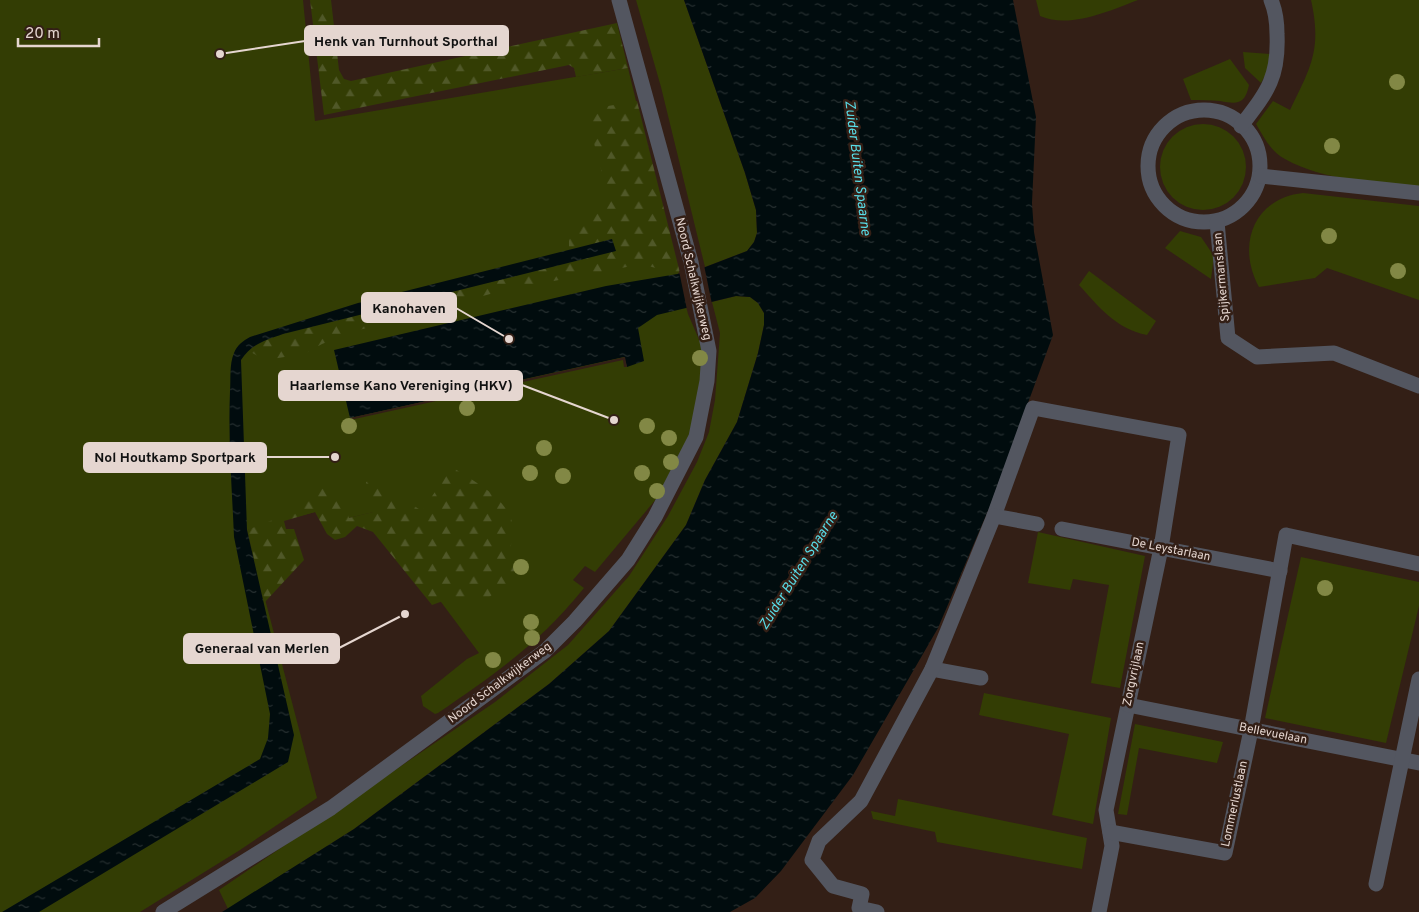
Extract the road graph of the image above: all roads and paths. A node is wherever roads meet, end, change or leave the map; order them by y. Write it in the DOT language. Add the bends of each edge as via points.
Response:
graph roads {
  1 [pos="619,0"];
  2 [pos="1271,0"];
  3 [pos="1241,126"];
  4 [pos="1261,176"];
  5 [pos="1419,193"];
  6 [pos="1217,222"];
  7 [pos="1419,386"];
  8 [pos="994,516"];
  9 [pos="1037,524"];
  10 [pos="1062,529"];
  11 [pos="1161,548"];
  12 [pos="1419,564"];
  13 [pos="1280,571"];
  14 [pos="932,669"];
  15 [pos="981,678"];
  16 [pos="1419,679"];
  17 [pos="1128,705"];
  18 [pos="1251,730"];
  19 [pos="1401,759"];
  20 [pos="1419,763"];
  21 [pos="1110,832"];
  22 [pos="1376,884"];
  23 [pos="163,912"];
  24 [pos="877,912"];
  25 [pos="1099,912"];
  1 -- 23 [label="street, Noord Schalkwijkerweg" via="691,262 709,351 707,381 696,437 655,517 628,560 575,621 532,661 331,808"];
  2 -- 3 [label="street" via="1276,13 1279,60 1266,94"];
  3 -- 4 [label="street, Spijkermanslaan" via="1253,136"];
  3 -- 6 [label="street, Spijkermanslaan" via="1226,113 1189,110 1166,123 1148,153 1153,193 1182,219"];
  4 -- 5 [label="street"];
  4 -- 6 [label="street, Spijkermanslaan" via="1246,205"];
  6 -- 7 [label="street, Spijkermanslaan" via="1228,338 1258,357 1334,353"];
  8 -- 9 [label="street"];
  8 -- 11 [label="street, Zorgvrijlaan" via="1033,408 1179,436"];
  8 -- 14 [label="street"];
  10 -- 11 [label="street, De Leystarlaan"];
  11 -- 13 [label="street, De Leystarlaan"];
  11 -- 17 [label="street, Zorgvrijlaan"];
  12 -- 13 [label="street" via="1286,535"];
  13 -- 18 [label="street"];
  14 -- 15 [label="street"];
  14 -- 24 [label="street" via="861,801 818,841 812,860 833,886 862,894 859,908"];
  16 -- 19 [label="street"];
  17 -- 18 [label="street, Bellevuelaan"];
  17 -- 21 [label="street, Zorgvrijlaan" via="1106,810"];
  18 -- 19 [label="street, Bellevuelaan"];
  18 -- 21 [label="street, Lommerlustlaan" via="1225,853"];
  19 -- 20 [label="street, Bellevuelaan"];
  19 -- 22 [label="street"];
  21 -- 25 [label="street, Zorgvrijlaan" via="1112,846"];
}
